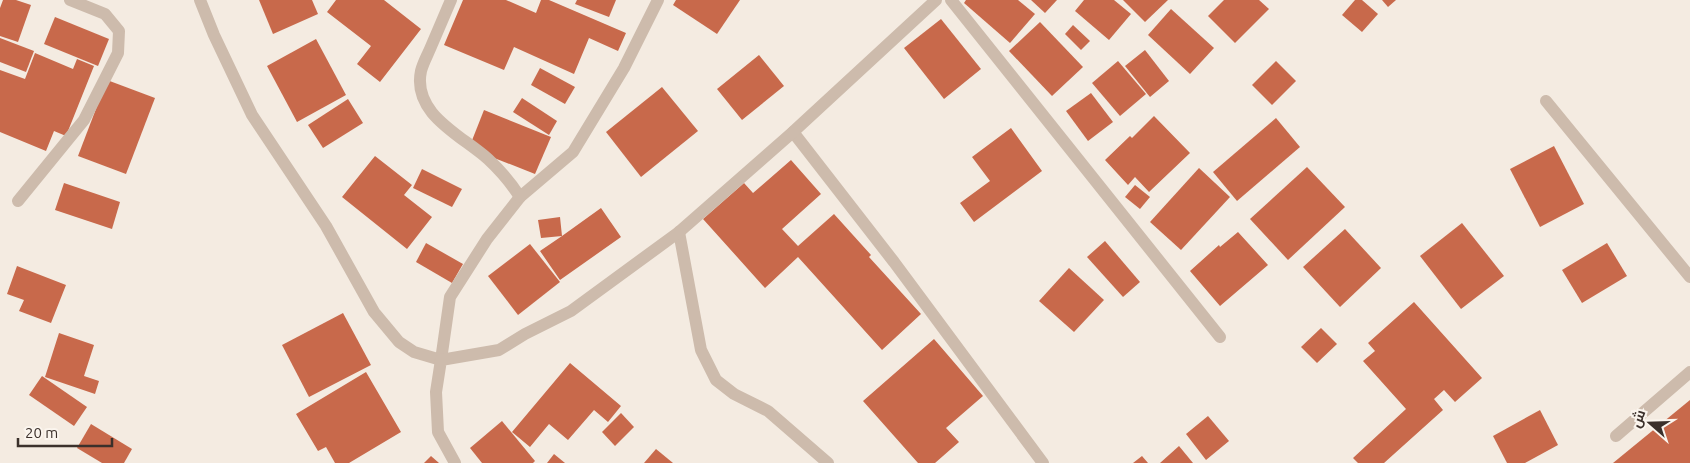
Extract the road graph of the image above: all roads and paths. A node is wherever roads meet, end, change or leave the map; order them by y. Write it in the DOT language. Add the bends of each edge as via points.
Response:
graph roads {
  1 [pos="70,0"];
  2 [pos="200,0"];
  3 [pos="451,0"];
  4 [pos="658,0"];
  5 [pos="936,0"];
  6 [pos="951,0"];
  7 [pos="1546,101"];
  8 [pos="793,132"];
  9 [pos="520,197"];
  10 [pos="18,201"];
  11 [pos="679,232"];
  12 [pos="1690,277"];
  13 [pos="1220,337"];
  14 [pos="441,360"];
  15 [pos="1690,372"];
  16 [pos="1616,436"];
  17 [pos="455,463"];
  18 [pos="828,463"];
  19 [pos="1043,463"];
  1 -- 10 [label="street" via="105,14 120,31 118,53 84,120"];
  2 -- 14 [label="street" via="252,115 326,226 374,312 399,342 414,352"];
  3 -- 9 [label="street" via="422,69 419,87 425,104 438,119 506,176"];
  4 -- 9 [label="street" via="624,68 573,152"];
  5 -- 8 [label="street"];
  6 -- 13 [label="street"];
  7 -- 12 [label="street"];
  8 -- 11 [label="street"];
  8 -- 19 [label="street"];
  9 -- 14 [label="street" via="487,239 450,296"];
  11 -- 14 [label="street" via="571,311 499,350"];
  11 -- 18 [label="street" via="701,350 716,380 734,394 768,411"];
  14 -- 17 [label="street" via="436,392 438,432"];
  15 -- 16 [label="street"];
}
